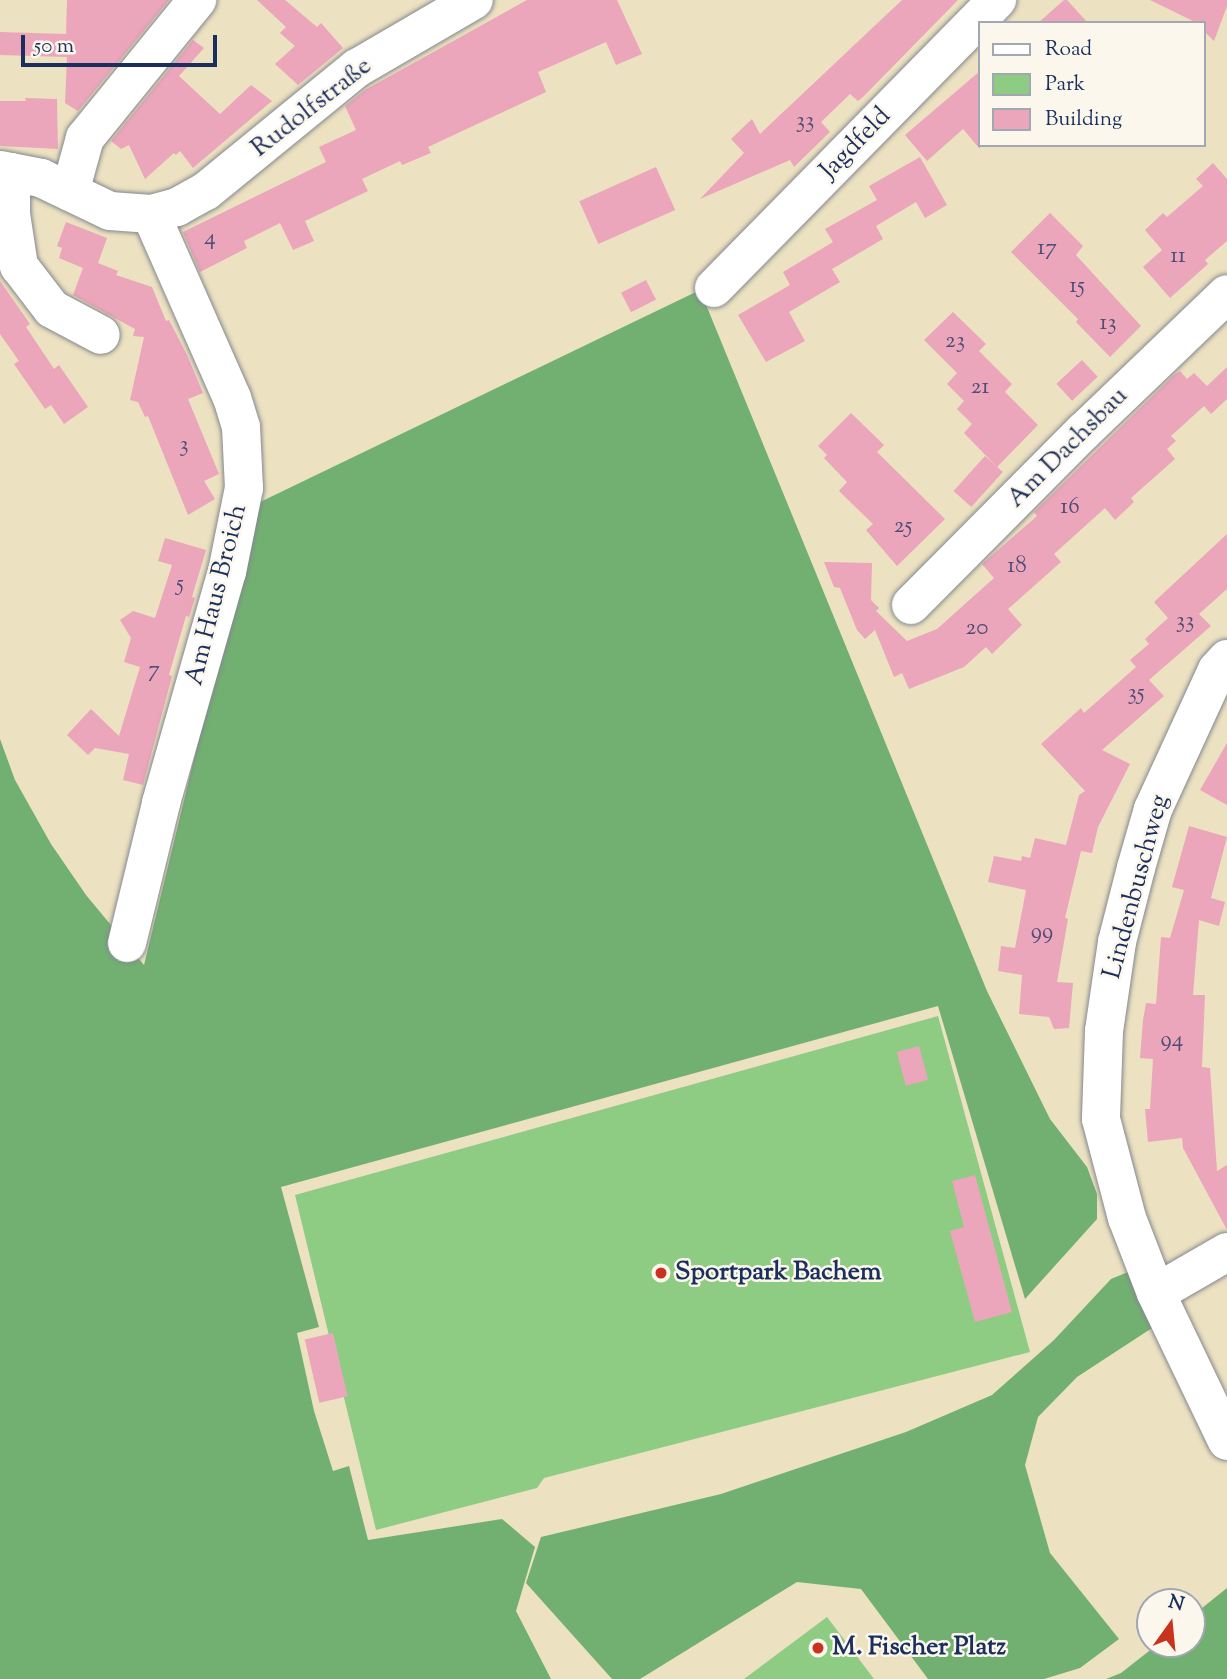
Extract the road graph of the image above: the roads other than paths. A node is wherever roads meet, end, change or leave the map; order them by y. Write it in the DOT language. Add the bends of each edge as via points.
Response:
graph roads {
  1 [pos="197,0"];
  2 [pos="474,0"];
  3 [pos="997,0"];
  4 [pos="5,171"];
  5 [pos="70,192"];
  6 [pos="151,214"];
  7 [pos="714,288"];
  8 [pos="1227,294"];
  9 [pos="101,335"];
  10 [pos="911,605"];
  11 [pos="1227,659"];
  12 [pos="127,943"];
  13 [pos="1227,1252"];
  14 [pos="1156,1293"];
  15 [pos="1227,1441"];
  1 -- 5 [label="street" via="85,138"];
  2 -- 6 [label="street, Rudolfstraße" via="357,68 206,191 177,207"];
  3 -- 7 [label="street, Jagdfeld"];
  4 -- 5 [label="street" via="41,178"];
  4 -- 9 [label="street" via="19,266 52,309"];
  5 -- 6 [label="street" via="110,211"];
  6 -- 12 [label="street, Am Haus Broich" via="232,398 241,427 244,488 227,572 161,803"];
  8 -- 10 [label="street, Am Dachsbau"];
  11 -- 14 [label="street, Lindenbuschweg" via="1217,670 1153,808 1117,942 1104,1031 1101,1119 1127,1219"];
  13 -- 14 [label="street"];
  14 -- 15 [label="street, Lindenbuschweg"];
}
